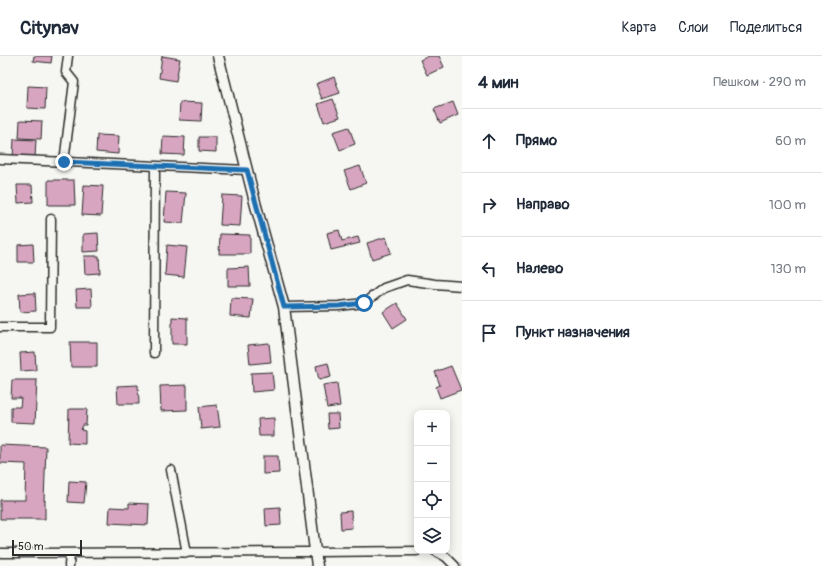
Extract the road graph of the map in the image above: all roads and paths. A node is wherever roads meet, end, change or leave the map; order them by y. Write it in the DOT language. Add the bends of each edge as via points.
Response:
graph roads {
  1 [pos="68,56"];
  2 [pos="218,56"];
  3 [pos="0,159"];
  4 [pos="64,162"];
  5 [pos="154,166"];
  6 [pos="247,170"];
  7 [pos="51,219"];
  8 [pos="462,286"];
  9 [pos="284,307"];
  10 [pos="0,327"];
  11 [pos="154,353"];
  12 [pos="171,470"];
  13 [pos="414,551"];
  14 [pos="316,552"];
  15 [pos="0,553"];
  16 [pos="70,553"];
  17 [pos="187,553"];
  18 [pos="440,554"];
  19 [pos="69,566"];
  20 [pos="318,566"];
  21 [pos="456,566"];
  1 -- 4 [label="street" via="66,72 74,82"];
  2 -- 6 [label="street"];
  3 -- 4 [label="street"];
  4 -- 5 [label="street"];
  5 -- 6 [label="street"];
  5 -- 11 [label="street"];
  6 -- 9 [label="street"];
  7 -- 10 [label="street" via="50,327"];
  8 -- 9 [label="street" via="407,280 384,288 364,303"];
  9 -- 14 [label="street"];
  12 -- 17 [label="street"];
  13 -- 14 [label="street"];
  14 -- 17 [label="street"];
  14 -- 20 [label="street"];
  15 -- 16 [label="street"];
  16 -- 17 [label="street"];
  16 -- 19 [label="street"];
  18 -- 21 [label="street"];
}
